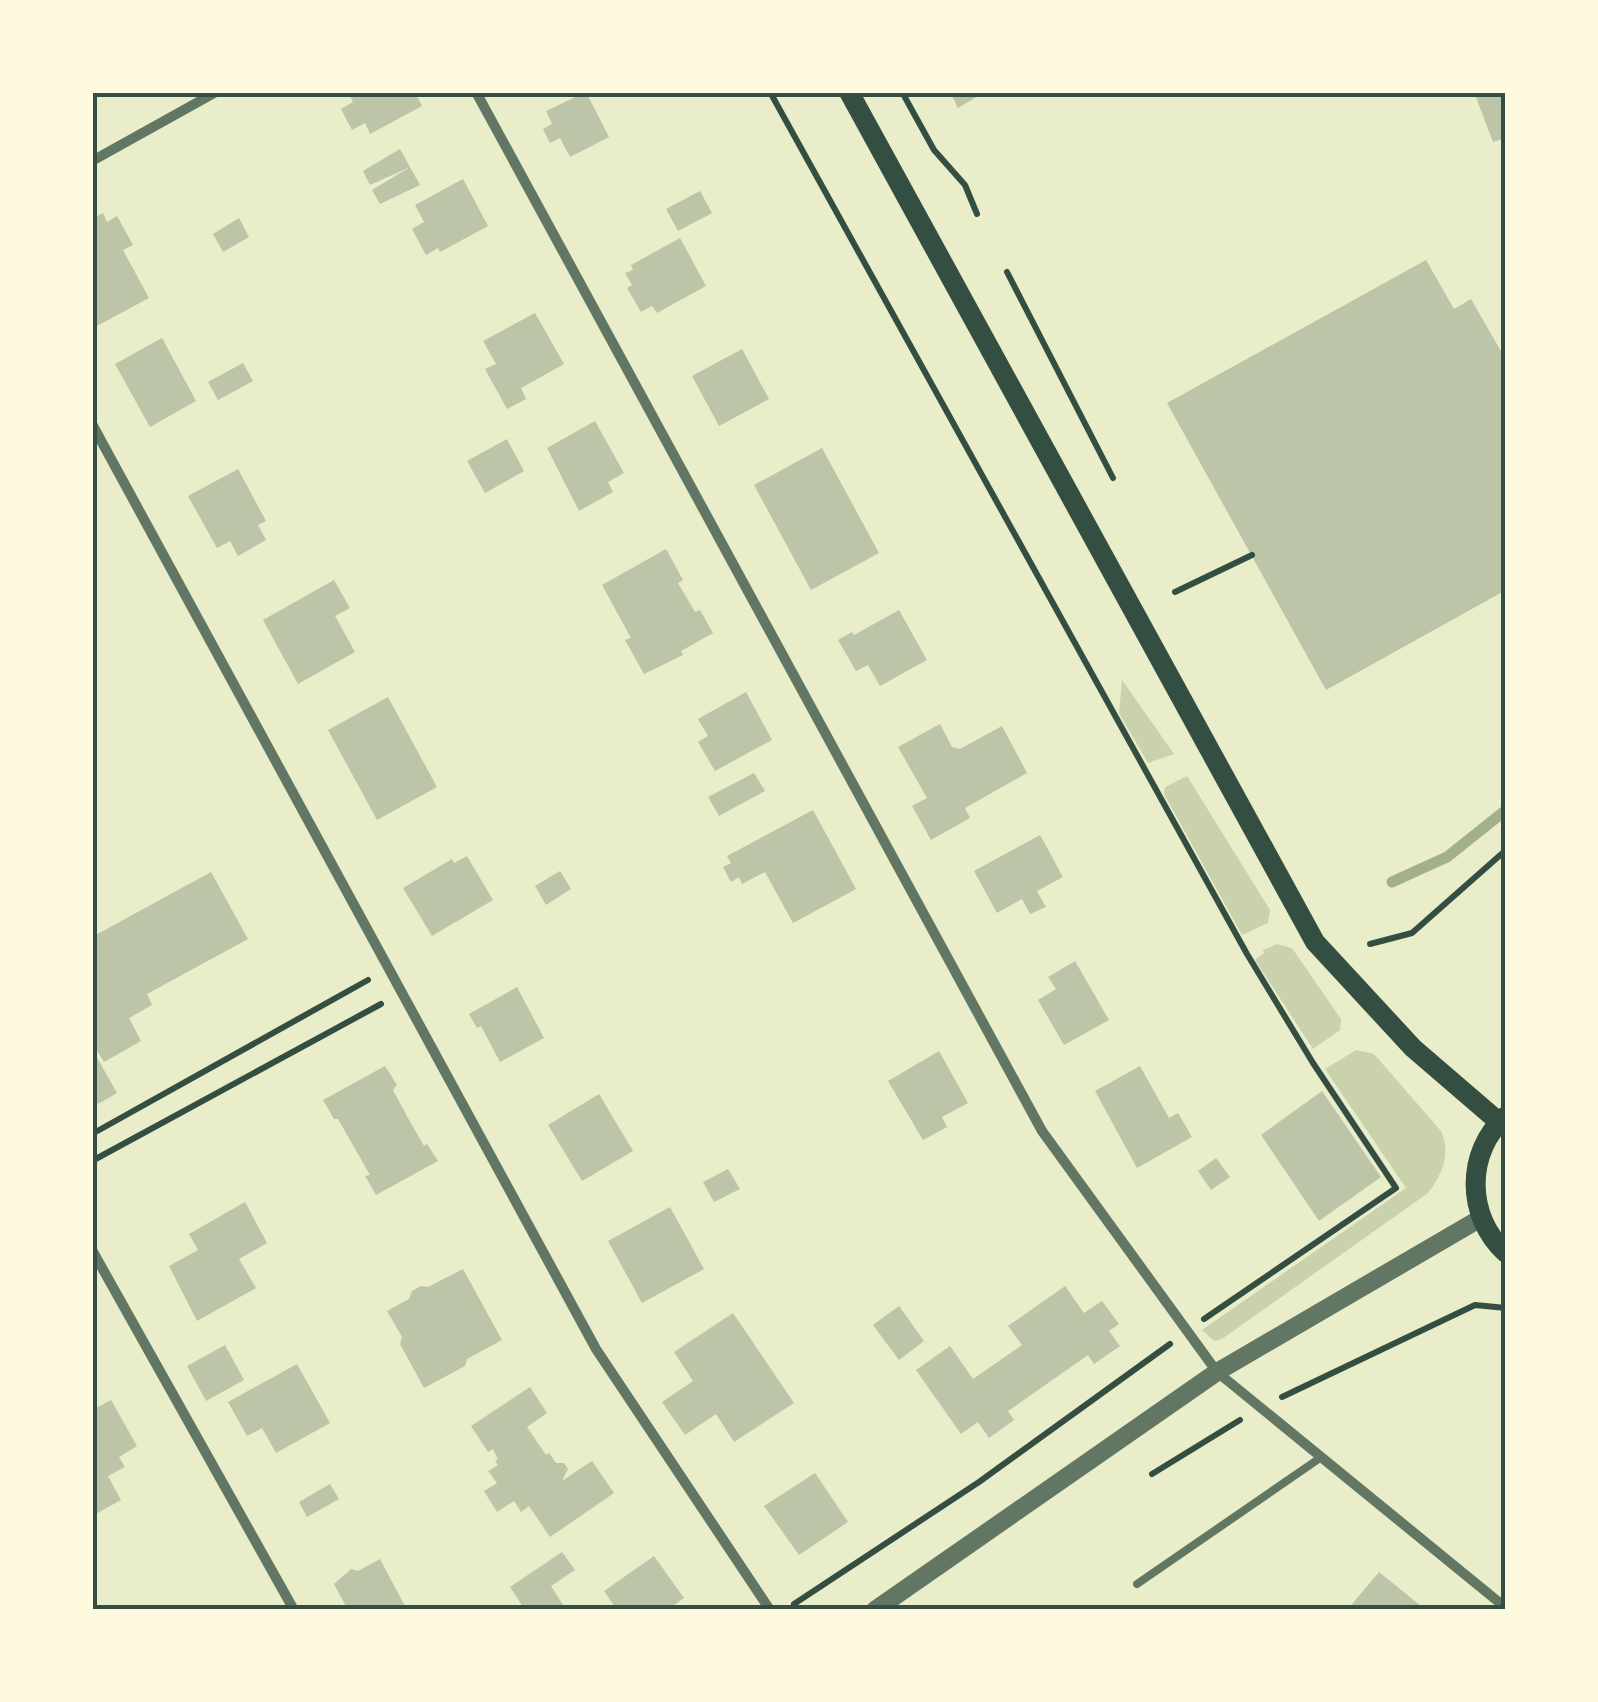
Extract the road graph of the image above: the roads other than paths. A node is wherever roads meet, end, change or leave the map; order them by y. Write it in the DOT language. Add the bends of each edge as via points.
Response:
graph roads {
  1 [pos="216,92"];
  2 [pos="476,92"];
  3 [pos="849,92"];
  4 [pos="92,161"];
  5 [pos="92,424"];
  6 [pos="1502,1119"];
  7 [pos="1481,1218"];
  8 [pos="92,1250"];
  9 [pos="1506,1252"];
  10 [pos="1216,1372"];
  11 [pos="1320,1458"];
  12 [pos="1138,1584"];
  13 [pos="1506,1608"];
  14 [pos="294,1610"];
  15 [pos="770,1610"];
  16 [pos="875,1610"];
  1 -- 4 [label="street"];
  2 -- 10 [label="street" via="1042,1131"];
  3 -- 6 [label="main road" via="1315,942 1413,1048"];
  5 -- 15 [label="street" via="596,1349"];
  6 -- 7 [label="main road" via="1482,1150 1475,1182"];
  7 -- 9 [label="main road"];
  7 -- 10 [label="street"];
  8 -- 14 [label="street"];
  10 -- 11 [label="street"];
  10 -- 16 [label="street"];
  11 -- 12 [label="lane"];
  11 -- 13 [label="street"];
}
